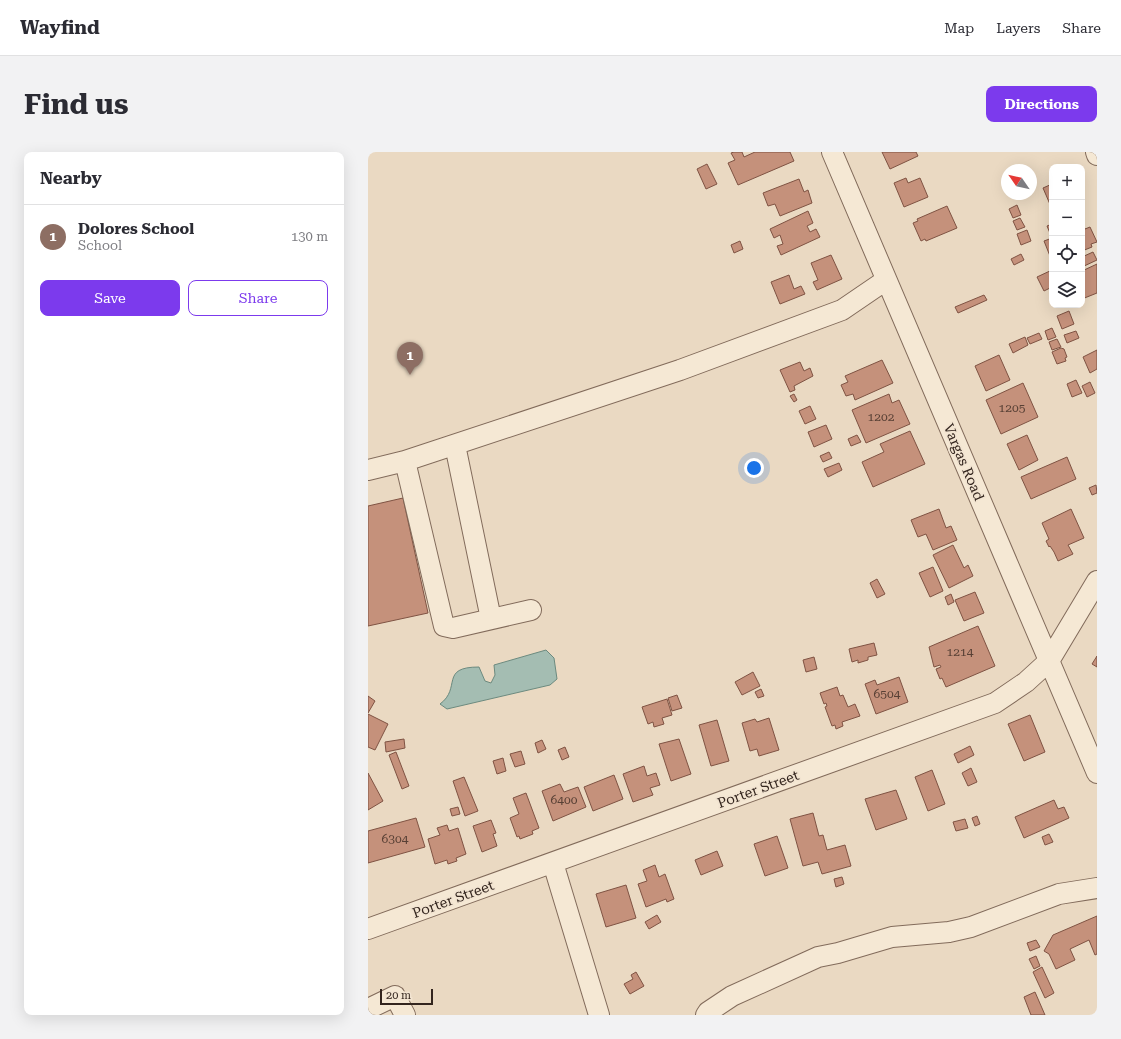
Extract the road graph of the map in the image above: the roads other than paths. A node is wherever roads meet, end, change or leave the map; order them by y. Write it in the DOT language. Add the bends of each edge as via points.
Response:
graph roads {
  1 [pos="832,152"];
  2 [pos="1096,152"];
  3 [pos="1097,155"];
  4 [pos="886,280"];
  5 [pos="455,445"];
  6 [pos="405,461"];
  7 [pos="368,470"];
  8 [pos="1097,581"];
  9 [pos="531,610"];
  10 [pos="491,619"];
  11 [pos="1049,661"];
  12 [pos="1097,773"];
  13 [pos="553,862"];
  14 [pos="1097,888"];
  15 [pos="368,929"];
  16 [pos="368,1009"];
  17 [pos="405,1015"];
  18 [pos="600,1015"];
  19 [pos="706,1015"];
  1 -- 4 [label="street, Vargas Road"];
  2 -- 3 [label="street"];
  4 -- 5 [label="street" via="842,310 680,370"];
  4 -- 11 [label="street, Vargas Road"];
  5 -- 6 [label="street"];
  5 -- 10 [label="street"];
  6 -- 7 [label="street"];
  6 -- 10 [label="street" via="444,626 453,628"];
  8 -- 11 [label="street, Porter Street"];
  9 -- 10 [label="street"];
  11 -- 12 [label="street, Vargas Road"];
  11 -- 13 [label="street, Porter Street" via="1026,682 995,703"];
  13 -- 15 [label="street, Porter Street"];
  13 -- 18 [label="street"];
  14 -- 19 [label="street" via="1059,894 971,928 892,936 818,957 732,996"];
  16 -- 17 [label="street" via="395,996"];
}
